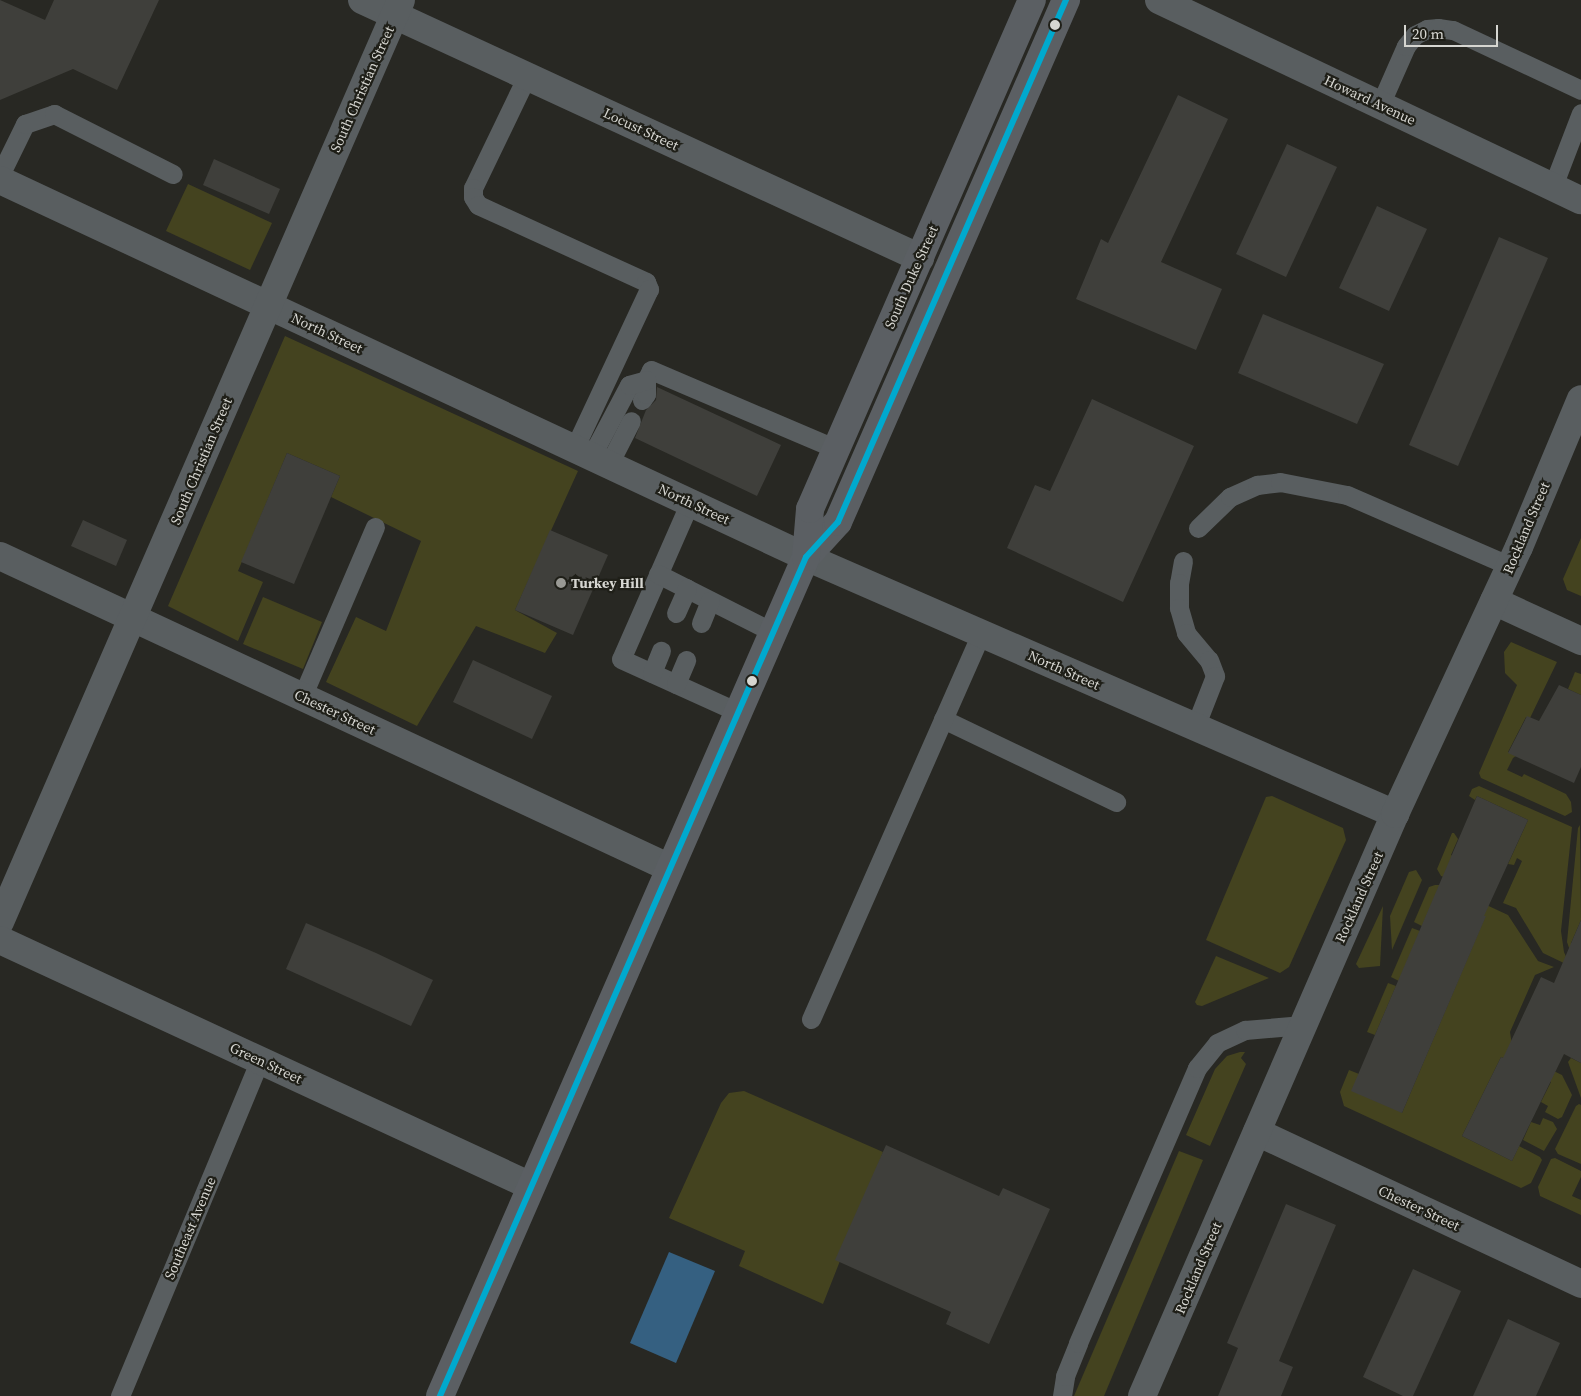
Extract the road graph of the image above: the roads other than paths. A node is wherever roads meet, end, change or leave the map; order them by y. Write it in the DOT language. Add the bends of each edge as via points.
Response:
graph roads {
  1 [pos="362,0"];
  2 [pos="1032,0"];
  3 [pos="1066,0"];
  4 [pos="1159,0"];
  5 [pos="398,8"];
  6 [pos="527,76"];
  7 [pos="1581,90"];
  8 [pos="1380,104"];
  9 [pos="1581,113"];
  10 [pos="173,174"];
  11 [pos="0,175"];
  12 [pos="0,180"];
  13 [pos="1553,186"];
  14 [pos="1581,200"];
  15 [pos="920,258"];
  16 [pos="267,305"];
  17 [pos="649,375"];
  18 [pos="1581,399"];
  19 [pos="642,400"];
  20 [pos="631,421"];
  21 [pos="836,449"];
  22 [pos="592,455"];
  23 [pos="690,502"];
  24 [pos="375,526"];
  25 [pos="1198,528"];
  26 [pos="0,556"];
  27 [pos="806,557"];
  28 [pos="1184,560"];
  29 [pos="1510,566"];
  30 [pos="658,574"];
  31 [pos="686,588"];
  32 [pos="710,601"];
  33 [pos="1494,601"];
  34 [pos="676,613"];
  35 [pos="134,618"];
  36 [pos="701,623"];
  37 [pos="773,632"];
  38 [pos="980,633"];
  39 [pos="1581,641"];
  40 [pos="661,651"];
  41 [pos="686,660"];
  42 [pos="652,673"];
  43 [pos="676,684"];
  44 [pos="302,697"];
  45 [pos="738,712"];
  46 [pos="943,719"];
  47 [pos="1195,727"];
  48 [pos="1116,802"];
  49 [pos="1395,814"];
  50 [pos="670,868"];
  51 [pos="0,922"];
  52 [pos="0,940"];
  53 [pos="811,1019"];
  54 [pos="1303,1025"];
  55 [pos="260,1060"];
  56 [pos="1257,1132"];
  57 [pos="531,1186"];
  58 [pos="1581,1284"];
  59 [pos="120,1396"];
  60 [pos="440,1396"];
  61 [pos="1062,1396"];
  62 [pos="1142,1396"];
  1 -- 5 [label="street, Locust Street"];
  2 -- 15 [label="main road, South Duke Street"];
  3 -- 27 [label="main road, South Duke Street" via="838,522"];
  4 -- 8 [label="street, Howard Avenue"];
  5 -- 6 [label="street, Locust Street"];
  5 -- 16 [label="street, South Christian Street"];
  6 -- 15 [label="street, Locust Street"];
  6 -- 22 [label="lane" via="473,188 473,197 478,205 646,282 649,289"];
  7 -- 8 [label="lane" via="1453,30 1438,28 1415,35 1406,46"];
  8 -- 13 [label="street, Howard Avenue"];
  9 -- 13 [label="lane"];
  10 -- 11 [label="lane" via="54,114 25,124"];
  12 -- 16 [label="street, North Street"];
  13 -- 14 [label="street, Howard Avenue"];
  15 -- 21 [label="main road, South Duke Street"];
  16 -- 22 [label="street, North Street"];
  16 -- 35 [label="street, South Christian Street"];
  17 -- 19 [label="lane"];
  17 -- 21 [label="lane"];
  17 -- 22 [label="lane" via="629,385"];
  18 -- 29 [label="street, Rockland Street"];
  20 -- 22 [label="lane"];
  21 -- 27 [label="main road, South Duke Street" via="810,509"];
  22 -- 23 [label="street, North Street"];
  23 -- 27 [label="street, North Street"];
  23 -- 30 [label="lane"];
  24 -- 44 [label="lane"];
  25 -- 29 [label="lane" via="1230,497 1257,485 1280,482 1347,495"];
  26 -- 35 [label="street, Chester Street"];
  27 -- 37 [label="main road, South Duke Street"];
  27 -- 38 [label="street, North Street"];
  28 -- 47 [label="lane" via="1179,583 1186,633 1209,660 1215,676"];
  29 -- 33 [label="street, Rockland Street"];
  30 -- 31 [label="lane"];
  30 -- 42 [label="lane" via="621,659"];
  31 -- 32 [label="lane"];
  31 -- 34 [label="lane"];
  32 -- 36 [label="lane"];
  32 -- 37 [label="lane"];
  33 -- 39 [label="street"];
  33 -- 49 [label="street, Rockland Street"];
  35 -- 44 [label="street, Chester Street"];
  35 -- 51 [label="street, South Christian Street"];
  37 -- 45 [label="main road, South Duke Street"];
  38 -- 46 [label="lane"];
  38 -- 47 [label="street, North Street"];
  40 -- 42 [label="lane"];
  41 -- 43 [label="lane"];
  42 -- 43 [label="lane"];
  43 -- 45 [label="lane"];
  44 -- 50 [label="street, Chester Street"];
  45 -- 50 [label="main road, South Duke Street"];
  46 -- 48 [label="lane"];
  46 -- 53 [label="lane"];
  47 -- 49 [label="street, North Street"];
  49 -- 54 [label="street, Rockland Street"];
  50 -- 57 [label="main road, South Duke Street"];
  52 -- 55 [label="street, Green Street"];
  54 -- 56 [label="street, Rockland Street"];
  54 -- 61 [label="lane" via="1245,1030 1217,1043 1197,1068 1074,1351"];
  55 -- 57 [label="street, Green Street"];
  55 -- 59 [label="lane, Southeast Avenue"];
  56 -- 58 [label="street, Chester Street"];
  56 -- 62 [label="street, Rockland Street"];
  57 -- 60 [label="main road, South Duke Street"];
}
